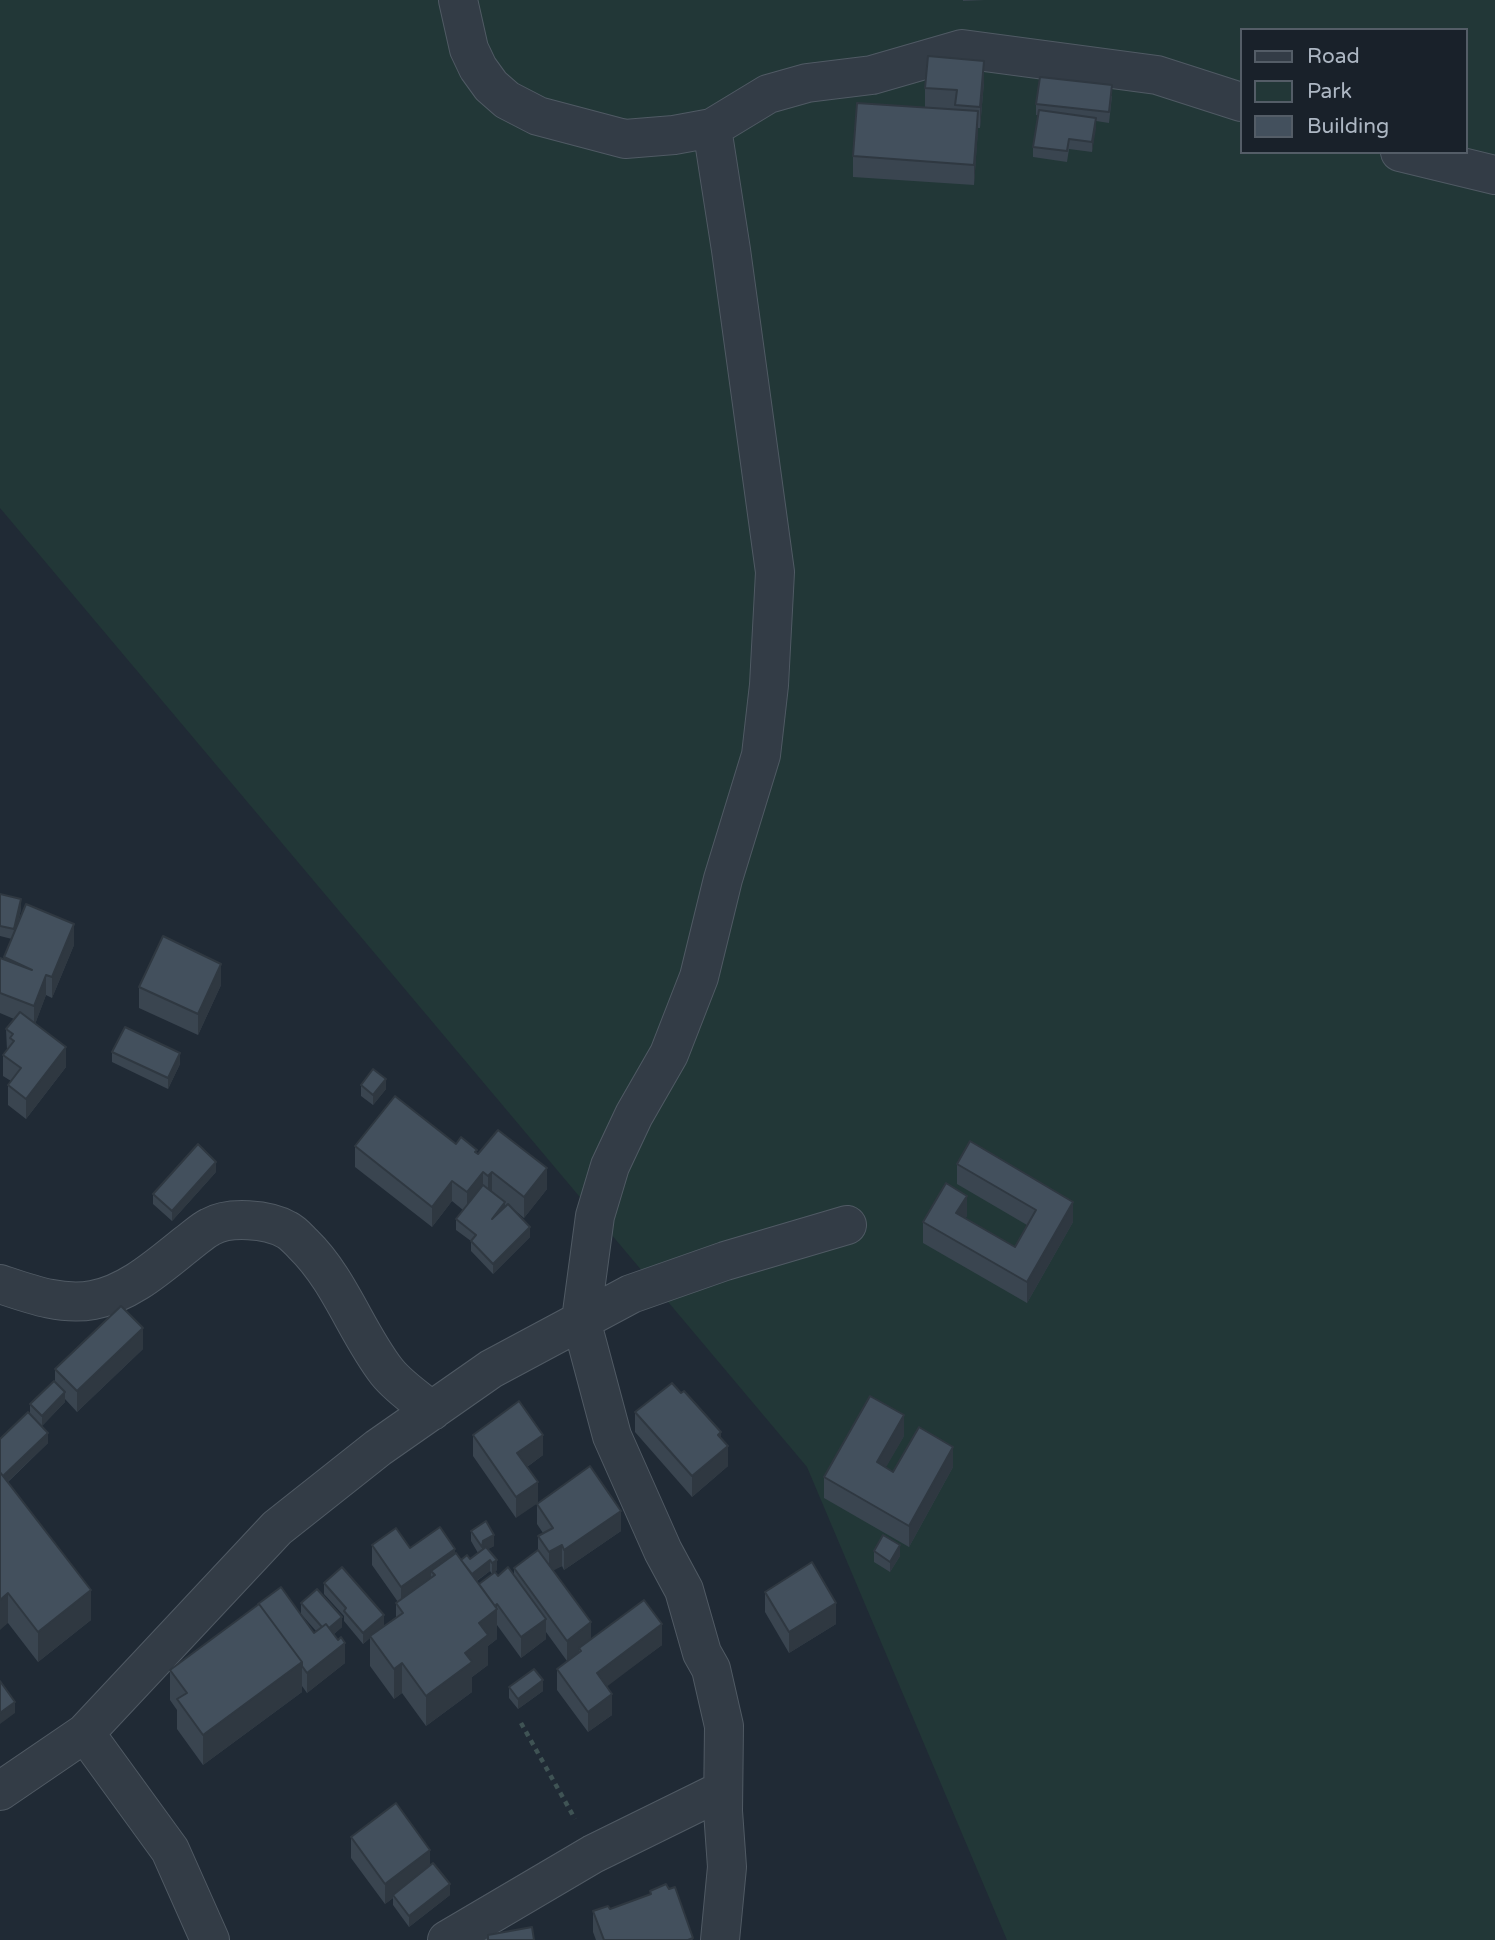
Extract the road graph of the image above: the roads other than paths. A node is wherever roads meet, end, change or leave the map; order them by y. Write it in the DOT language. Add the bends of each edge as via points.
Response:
graph roads {
  1 [pos="458,0"];
  2 [pos="1240,102"];
  3 [pos="712,128"];
  4 [pos="1409,154"];
  5 [pos="1495,174"];
  6 [pos="847,1225"];
  7 [pos="0,1284"];
  8 [pos="581,1320"];
  9 [pos="432,1411"];
  10 [pos="85,1733"];
  11 [pos="723,1790"];
  12 [pos="0,1791"];
  13 [pos="210,1940"];
  14 [pos="447,1940"];
  15 [pos="720,1940"];
  1 -- 3 [label="street" via="469,49 482,76 507,100 538,116 625,139"];
  2 -- 3 [label="street" via="1157,75 962,49 872,75 807,83 768,94"];
  3 -- 8 [label="street" via="775,572 769,685 761,755 699,977 669,1054 610,1166 595,1216"];
  4 -- 5 [label="street"];
  6 -- 8 [label="street" via="631,1294"];
  7 -- 9 [label="street" via="63,1301 99,1299 141,1279 211,1226 241,1220 269,1222 289,1230 312,1253 389,1374"];
  8 -- 9 [label="street" via="491,1370"];
  8 -- 11 [label="street" via="612,1436 684,1590 711,1669 724,1726"];
  9 -- 10 [label="street" via="277,1528"];
  10 -- 12 [label="street"];
  10 -- 13 [label="street" via="170,1850"];
  11 -- 14 [label="street" via="593,1854"];
  11 -- 15 [label="street" via="727,1867"];
}
